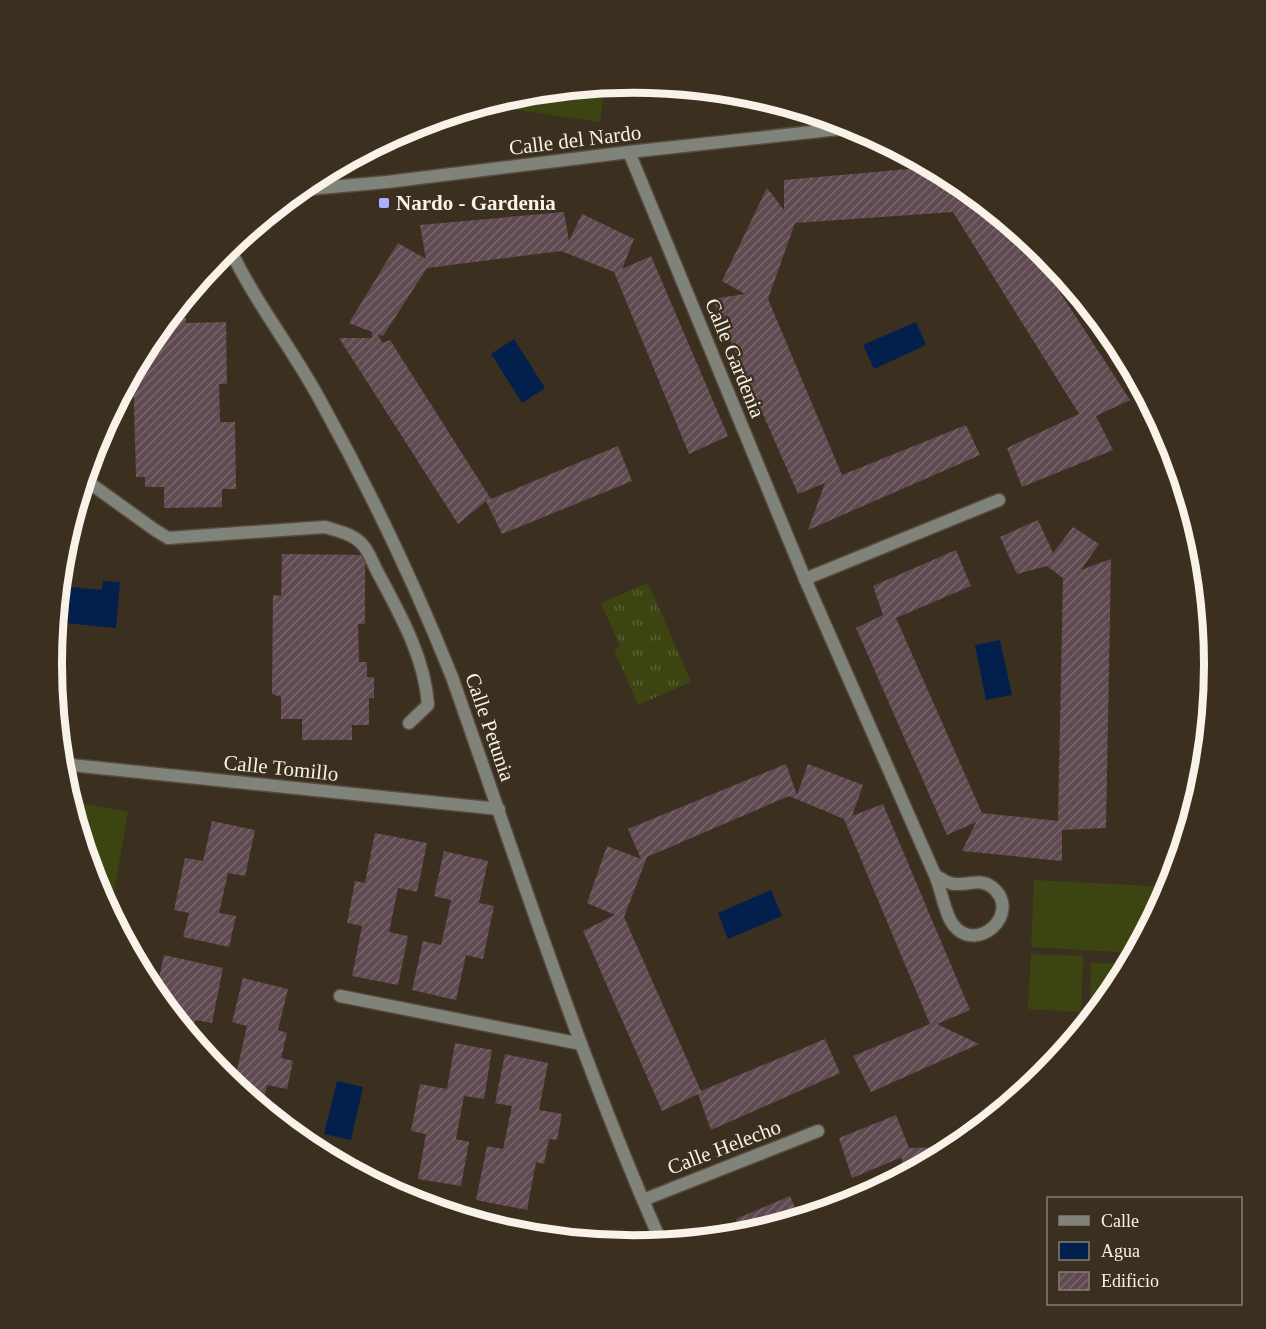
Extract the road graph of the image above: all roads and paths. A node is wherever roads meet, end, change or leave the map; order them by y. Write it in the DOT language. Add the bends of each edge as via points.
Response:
graph roads {
  1 [pos="835,130"];
  2 [pos="629,152"];
  3 [pos="316,188"];
  4 [pos="233,256"];
  5 [pos="91,484"];
  6 [pos="999,500"];
  7 [pos="805,579"];
  8 [pos="409,723"];
  9 [pos="70,765"];
  10 [pos="499,809"];
  11 [pos="935,875"];
  12 [pos="340,996"];
  13 [pos="581,1044"];
  14 [pos="818,1131"];
  15 [pos="643,1200"];
  16 [pos="658,1235"];
  1 -- 2 [label="street, Calle del Nardo"];
  2 -- 3 [label="street, Calle del Nardo"];
  2 -- 7 [label="street, Calle Gardenia"];
  4 -- 10 [label="street, Calle Petunia" via="319,398 394,542 452,676"];
  5 -- 8 [label="street" via="168,538 325,527 363,544 395,606 427,686 428,705"];
  6 -- 7 [label="street"];
  7 -- 11 [label="street, Calle Gardenia"];
  9 -- 10 [label="street, Calle Tomillo"];
  10 -- 13 [label="street, Calle Petunia"];
  11 -- 11 [label="street, Calle Gardenia" via="957,929 973,936 982,935 997,924 1002,907 989,885 972,881 954,884"];
  12 -- 13 [label="street"];
  13 -- 15 [label="street, Calle Petunia"];
  14 -- 15 [label="street, Calle Helecho"];
  15 -- 16 [label="street, Calle Petunia"];
}
